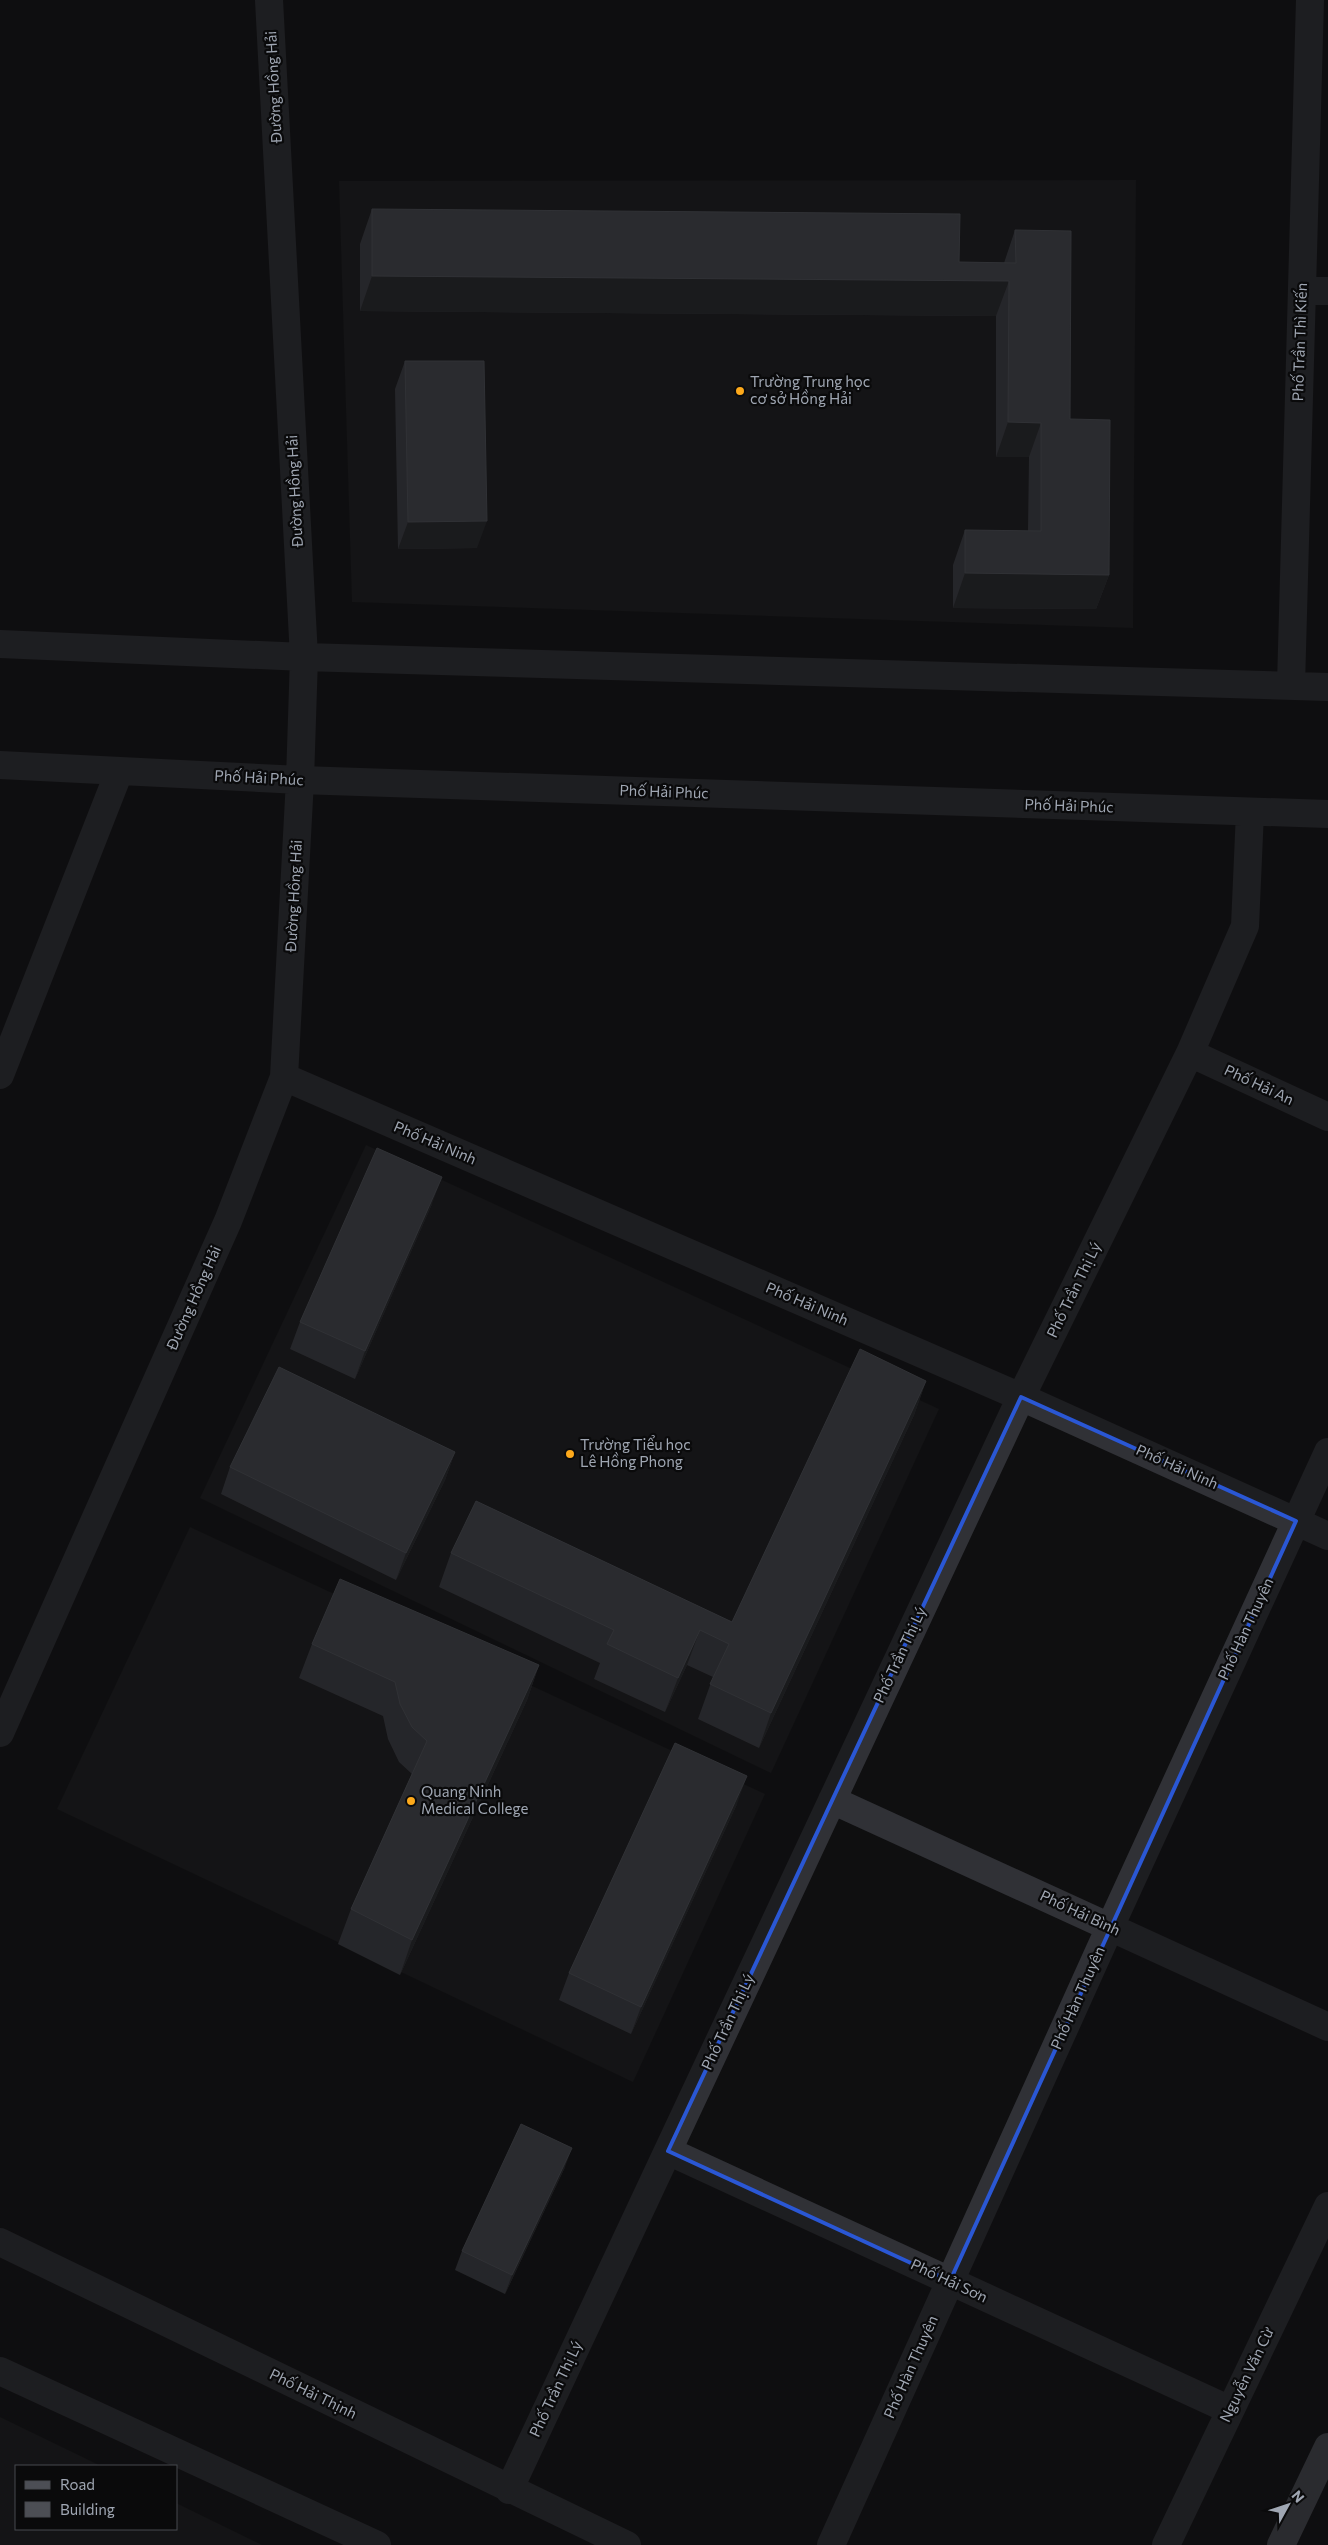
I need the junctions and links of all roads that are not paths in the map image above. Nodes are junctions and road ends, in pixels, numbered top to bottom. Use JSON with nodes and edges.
{"nodes":[{"id":1,"x":269,"y":0,"type":"edge"},
{"id":2,"x":1310,"y":0,"type":"edge"},
{"id":3,"x":1315,"y":291,"type":"edge"},
{"id":4,"x":0,"y":644,"type":"edge"},
{"id":5,"x":304,"y":657,"type":"junction"},
{"id":6,"x":1291,"y":685,"type":"junction"},
{"id":7,"x":1328,"y":687,"type":"edge"},
{"id":8,"x":0,"y":764,"type":"edge"},
{"id":9,"x":119,"y":772,"type":"junction"},
{"id":10,"x":300,"y":780,"type":"junction"},
{"id":11,"x":1250,"y":812,"type":"junction"},
{"id":12,"x":1328,"y":814,"type":"edge"},
{"id":13,"x":1190,"y":1053,"type":"junction"},
{"id":14,"x":0,"y":1075,"type":"edge"},
{"id":15,"x":284,"y":1077,"type":"junction"},
{"id":16,"x":1328,"y":1117,"type":"edge"},
{"id":17,"x":1022,"y":1397,"type":"junction"},
{"id":18,"x":1328,"y":1452,"type":"edge"},
{"id":19,"x":1296,"y":1521,"type":"junction"},
{"id":20,"x":1328,"y":1536,"type":"edge"},
{"id":21,"x":0,"y":1733,"type":"edge"},
{"id":22,"x":832,"y":1800,"type":"junction"},
{"id":23,"x":1110,"y":1927,"type":"junction"},
{"id":24,"x":1328,"y":2027,"type":"edge"},
{"id":25,"x":668,"y":2151,"type":"junction"},
{"id":26,"x":1328,"y":2206,"type":"edge"},
{"id":27,"x":0,"y":2242,"type":"edge"},
{"id":28,"x":950,"y":2281,"type":"junction"},
{"id":29,"x":0,"y":2371,"type":"edge"},
{"id":30,"x":1230,"y":2410,"type":"junction"},
{"id":31,"x":1328,"y":2447,"type":"edge"},
{"id":32,"x":508,"y":2490,"type":"junction"},
{"id":33,"x":377,"y":2545,"type":"edge"},
{"id":34,"x":627,"y":2545,"type":"edge"},
{"id":35,"x":831,"y":2545,"type":"edge"},
{"id":36,"x":1166,"y":2545,"type":"edge"},
{"id":37,"x":1281,"y":2545,"type":"edge"}],
"edges":[{"from":1,"to":5,"type":"street","name":"Đường Hồng Hải"},
{"from":2,"to":3,"type":"street","name":"Phố Trần Thì Kiến"},
{"from":3,"to":6,"type":"street","name":"Phố Trần Thì Kiến"},
{"from":4,"to":5,"type":"street"},
{"from":5,"to":6,"type":"street"},
{"from":5,"to":10,"type":"street","name":"Đường Hồng Hải"},
{"from":6,"to":7,"type":"street"},
{"from":8,"to":9,"type":"street","name":"Phố Hải Phúc"},
{"from":9,"to":10,"type":"street","name":"Phố Hải Phúc"},
{"from":9,"to":14,"type":"street"},
{"from":10,"to":11,"type":"street","name":"Phố Hải Phúc"},
{"from":10,"to":15,"type":"street","name":"Đường Hồng Hải"},
{"from":11,"to":12,"type":"street","name":"Phố Hải Phúc"},
{"from":11,"to":13,"type":"street","name":"Phố Trần Thị Lý"},
{"from":13,"to":16,"type":"street","name":"Phố Hải An"},
{"from":13,"to":17,"type":"street","name":"Phố Trần Thị Lý"},
{"from":15,"to":17,"type":"street","name":"Phố Hải Ninh"},
{"from":15,"to":21,"type":"street","name":"Đường Hồng Hải"},
{"from":17,"to":19,"type":"street","name":"Phố Hải Ninh"},
{"from":17,"to":22,"type":"street","name":"Phố Trần Thị Lý"},
{"from":18,"to":19,"type":"street","name":"Phố Hàn Thuyên"},
{"from":19,"to":20,"type":"street","name":"Phố Hải Ninh"},
{"from":19,"to":23,"type":"street","name":"Phố Hàn Thuyên"},
{"from":22,"to":23,"type":"street","name":"Phố Hải Bình"},
{"from":22,"to":25,"type":"street","name":"Phố Trần Thị Lý"},
{"from":23,"to":24,"type":"street","name":"Phố Hải Bình"},
{"from":23,"to":28,"type":"street","name":"Phố Hàn Thuyên"},
{"from":25,"to":28,"type":"street","name":"Phố Hải Sơn"},
{"from":25,"to":32,"type":"street","name":"Phố Trần Thị Lý"},
{"from":26,"to":30,"type":"street","name":"Nguyễn Văn Cừ"},
{"from":27,"to":32,"type":"street","name":"Phố Hải Thịnh"},
{"from":28,"to":30,"type":"street","name":"Phố Hải Sơn"},
{"from":28,"to":35,"type":"street","name":"Phố Hàn Thuyên"},
{"from":29,"to":33,"type":"street"},
{"from":30,"to":36,"type":"street","name":"Nguyễn Văn Cừ"},
{"from":31,"to":37,"type":"main road"},
{"from":32,"to":34,"type":"street","name":"Phố Hải Thịnh"}]}
